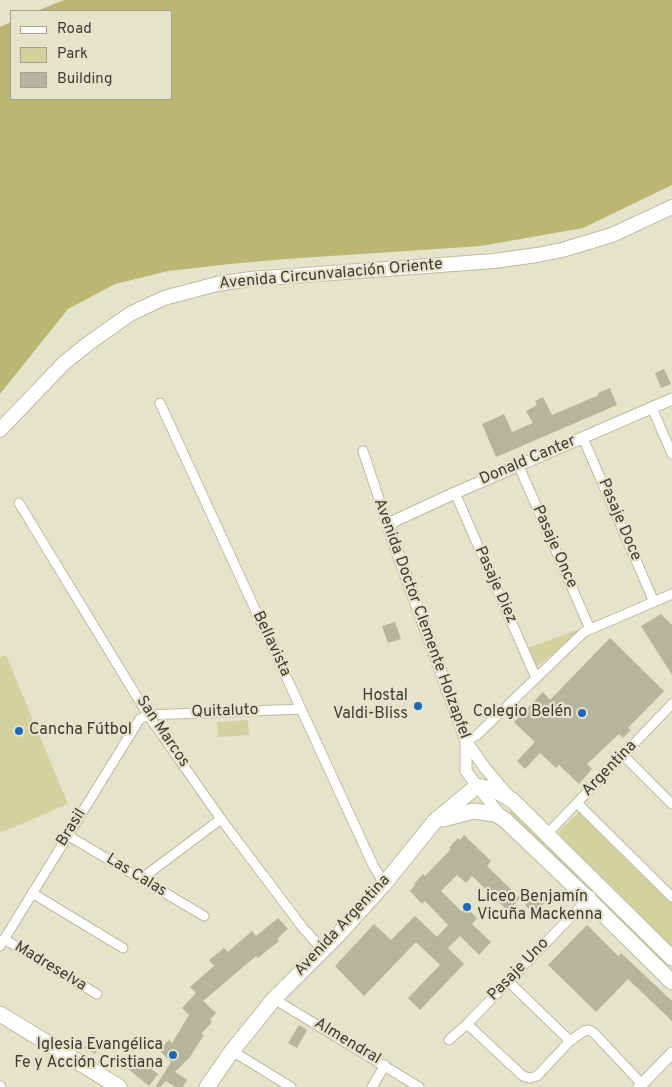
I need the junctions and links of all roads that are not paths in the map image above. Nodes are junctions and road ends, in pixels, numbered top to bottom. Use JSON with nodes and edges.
{"nodes":[{"id":1,"x":672,"y":207,"type":"edge"},
{"id":2,"x":672,"y":399,"type":"edge"},
{"id":3,"x":160,"y":403,"type":"dead end"},
{"id":4,"x":652,"y":408,"type":"junction"},
{"id":5,"x":0,"y":430,"type":"edge"},
{"id":6,"x":583,"y":438,"type":"junction"},
{"id":7,"x":363,"y":451,"type":"dead end"},
{"id":8,"x":672,"y":454,"type":"edge"},
{"id":9,"x":518,"y":464,"type":"junction"},
{"id":10,"x":455,"y":493,"type":"junction"},
{"id":11,"x":18,"y":503,"type":"dead end"},
{"id":12,"x":389,"y":528,"type":"junction"},
{"id":13,"x":672,"y":594,"type":"edge"},
{"id":14,"x":654,"y":602,"type":"junction"},
{"id":15,"x":590,"y":629,"type":"junction"},
{"id":16,"x":536,"y":678,"type":"junction"},
{"id":17,"x":671,"y":708,"type":"edge"},
{"id":18,"x":301,"y":709,"type":"junction"},
{"id":19,"x":148,"y":715,"type":"junction"},
{"id":20,"x":466,"y":741,"type":"junction"},
{"id":21,"x":623,"y":755,"type":"junction"},
{"id":22,"x":477,"y":786,"type":"junction"},
{"id":23,"x":512,"y":800,"type":"junction"},
{"id":24,"x":577,"y":803,"type":"junction"},
{"id":25,"x":672,"y":804,"type":"edge"},
{"id":26,"x":504,"y":818,"type":"junction"},
{"id":27,"x":221,"y":819,"type":"junction"},
{"id":28,"x":435,"y":821,"type":"junction"},
{"id":29,"x":547,"y":834,"type":"junction"},
{"id":30,"x":67,"y":835,"type":"junction"},
{"id":31,"x":141,"y":879,"type":"junction"},
{"id":32,"x":384,"y":884,"type":"junction"},
{"id":33,"x":600,"y":887,"type":"junction"},
{"id":34,"x":32,"y":893,"type":"junction"},
{"id":35,"x":672,"y":897,"type":"edge"},
{"id":36,"x":588,"y":899,"type":"junction"},
{"id":37,"x":204,"y":916,"type":"dead end"},
{"id":38,"x":2,"y":942,"type":"edge"},
{"id":39,"x":123,"y":948,"type":"dead end"},
{"id":40,"x":322,"y":949,"type":"junction"},
{"id":41,"x":672,"y":958,"type":"edge"},
{"id":42,"x":669,"y":974,"type":"edge"},
{"id":43,"x":508,"y":981,"type":"junction"},
{"id":44,"x":97,"y":994,"type":"dead end"},
{"id":45,"x":274,"y":999,"type":"junction"},
{"id":46,"x":0,"y":1014,"type":"edge"},
{"id":47,"x":467,"y":1024,"type":"junction"},
{"id":48,"x":450,"y":1040,"type":"dead end"},
{"id":49,"x":570,"y":1041,"type":"junction"},
{"id":50,"x":232,"y":1051,"type":"junction"},
{"id":51,"x":672,"y":1053,"type":"edge"},
{"id":52,"x":385,"y":1065,"type":"junction"},
{"id":53,"x":641,"y":1086,"type":"edge"},
{"id":54,"x":119,"y":1087,"type":"edge"},
{"id":55,"x":207,"y":1087,"type":"edge"},
{"id":56,"x":291,"y":1087,"type":"edge"},
{"id":57,"x":372,"y":1087,"type":"edge"},
{"id":58,"x":419,"y":1087,"type":"edge"}],
"edges":[{"from":1,"to":5,"type":"main road","name":"Avenida Circunvalación Oriente"},
{"from":2,"to":4,"type":"street","name":"Donald Canter"},
{"from":3,"to":18,"type":"street","name":"Bellavista"},
{"from":4,"to":6,"type":"street","name":"Donald Canter"},
{"from":4,"to":8,"type":"street"},
{"from":6,"to":9,"type":"street","name":"Donald Canter"},
{"from":6,"to":14,"type":"street","name":"Pasaje Doce"},
{"from":7,"to":12,"type":"street","name":"Avenida Doctor Clemente Holzapfel"},
{"from":9,"to":10,"type":"street","name":"Donald Canter"},
{"from":9,"to":15,"type":"street","name":"Pasaje Once"},
{"from":10,"to":12,"type":"street","name":"Donald Canter"},
{"from":10,"to":16,"type":"street","name":"Pasaje Diez"},
{"from":11,"to":19,"type":"street","name":"San Marcos"},
{"from":12,"to":20,"type":"street","name":"Avenida Doctor Clemente Holzapfel"},
{"from":13,"to":14,"type":"street"},
{"from":14,"to":15,"type":"street"},
{"from":15,"to":16,"type":"street"},
{"from":16,"to":20,"type":"street"},
{"from":17,"to":21,"type":"street","name":"Argentina"},
{"from":18,"to":19,"type":"street","name":"Quitaluto"},
{"from":18,"to":32,"type":"street","name":"Bellavista"},
{"from":19,"to":27,"type":"street","name":"San Marcos"},
{"from":19,"to":30,"type":"street","name":"Brasil"},
{"from":20,"to":22,"type":"street","name":"Avenida Doctor Clemente Holzapfel"},
{"from":20,"to":23,"type":"street"},
{"from":21,"to":24,"type":"street","name":"Argentina"},
{"from":21,"to":25,"type":"street"},
{"from":22,"to":23,"type":"main road"},
{"from":22,"to":26,"type":"street","name":"Avenida Doctor Clemente Holzapfel"},
{"from":22,"to":28,"type":"main road"},
{"from":23,"to":29,"type":"main road"},
{"from":24,"to":29,"type":"street","name":"Argentina"},
{"from":24,"to":35,"type":"street"},
{"from":26,"to":28,"type":"main road"},
{"from":26,"to":36,"type":"main road","name":"Avenida Doctor Clemente Holzapfel"},
{"from":27,"to":31,"type":"street"},
{"from":27,"to":40,"type":"street","name":"San Marcos"},
{"from":28,"to":32,"type":"main road","name":"Avenida Argentina"},
{"from":29,"to":33,"type":"main road"},
{"from":30,"to":31,"type":"street","name":"Las Calas"},
{"from":30,"to":34,"type":"street","name":"Brasil"},
{"from":31,"to":37,"type":"street","name":"Las Calas"},
{"from":32,"to":40,"type":"main road","name":"Avenida Argentina"},
{"from":33,"to":36,"type":"street","name":"Pasaje Uno"},
{"from":33,"to":41,"type":"main road"},
{"from":34,"to":38,"type":"street","name":"Brasil"},
{"from":34,"to":39,"type":"street"},
{"from":36,"to":42,"type":"main road","name":"Avenida Doctor Clemente Holzapfel"},
{"from":36,"to":43,"type":"street","name":"Pasaje Uno"},
{"from":38,"to":44,"type":"street","name":"Madreselva"},
{"from":40,"to":45,"type":"main road","name":"Avenida Argentina"},
{"from":43,"to":47,"type":"street","name":"Pasaje Uno"},
{"from":43,"to":49,"type":"street"},
{"from":45,"to":50,"type":"main road","name":"Avenida Argentina"},
{"from":45,"to":52,"type":"street","name":"Almendral"},
{"from":46,"to":54,"type":"main road"},
{"from":47,"to":48,"type":"street","name":"Pasaje Uno"},
{"from":47,"to":49,"type":"street"},
{"from":49,"to":53,"type":"street"},
{"from":50,"to":55,"type":"main road","name":"Avenida Argentina"},
{"from":50,"to":56,"type":"street"},
{"from":51,"to":53,"type":"street"},
{"from":52,"to":57,"type":"street"},
{"from":52,"to":58,"type":"street","name":"Almendral"}]}
